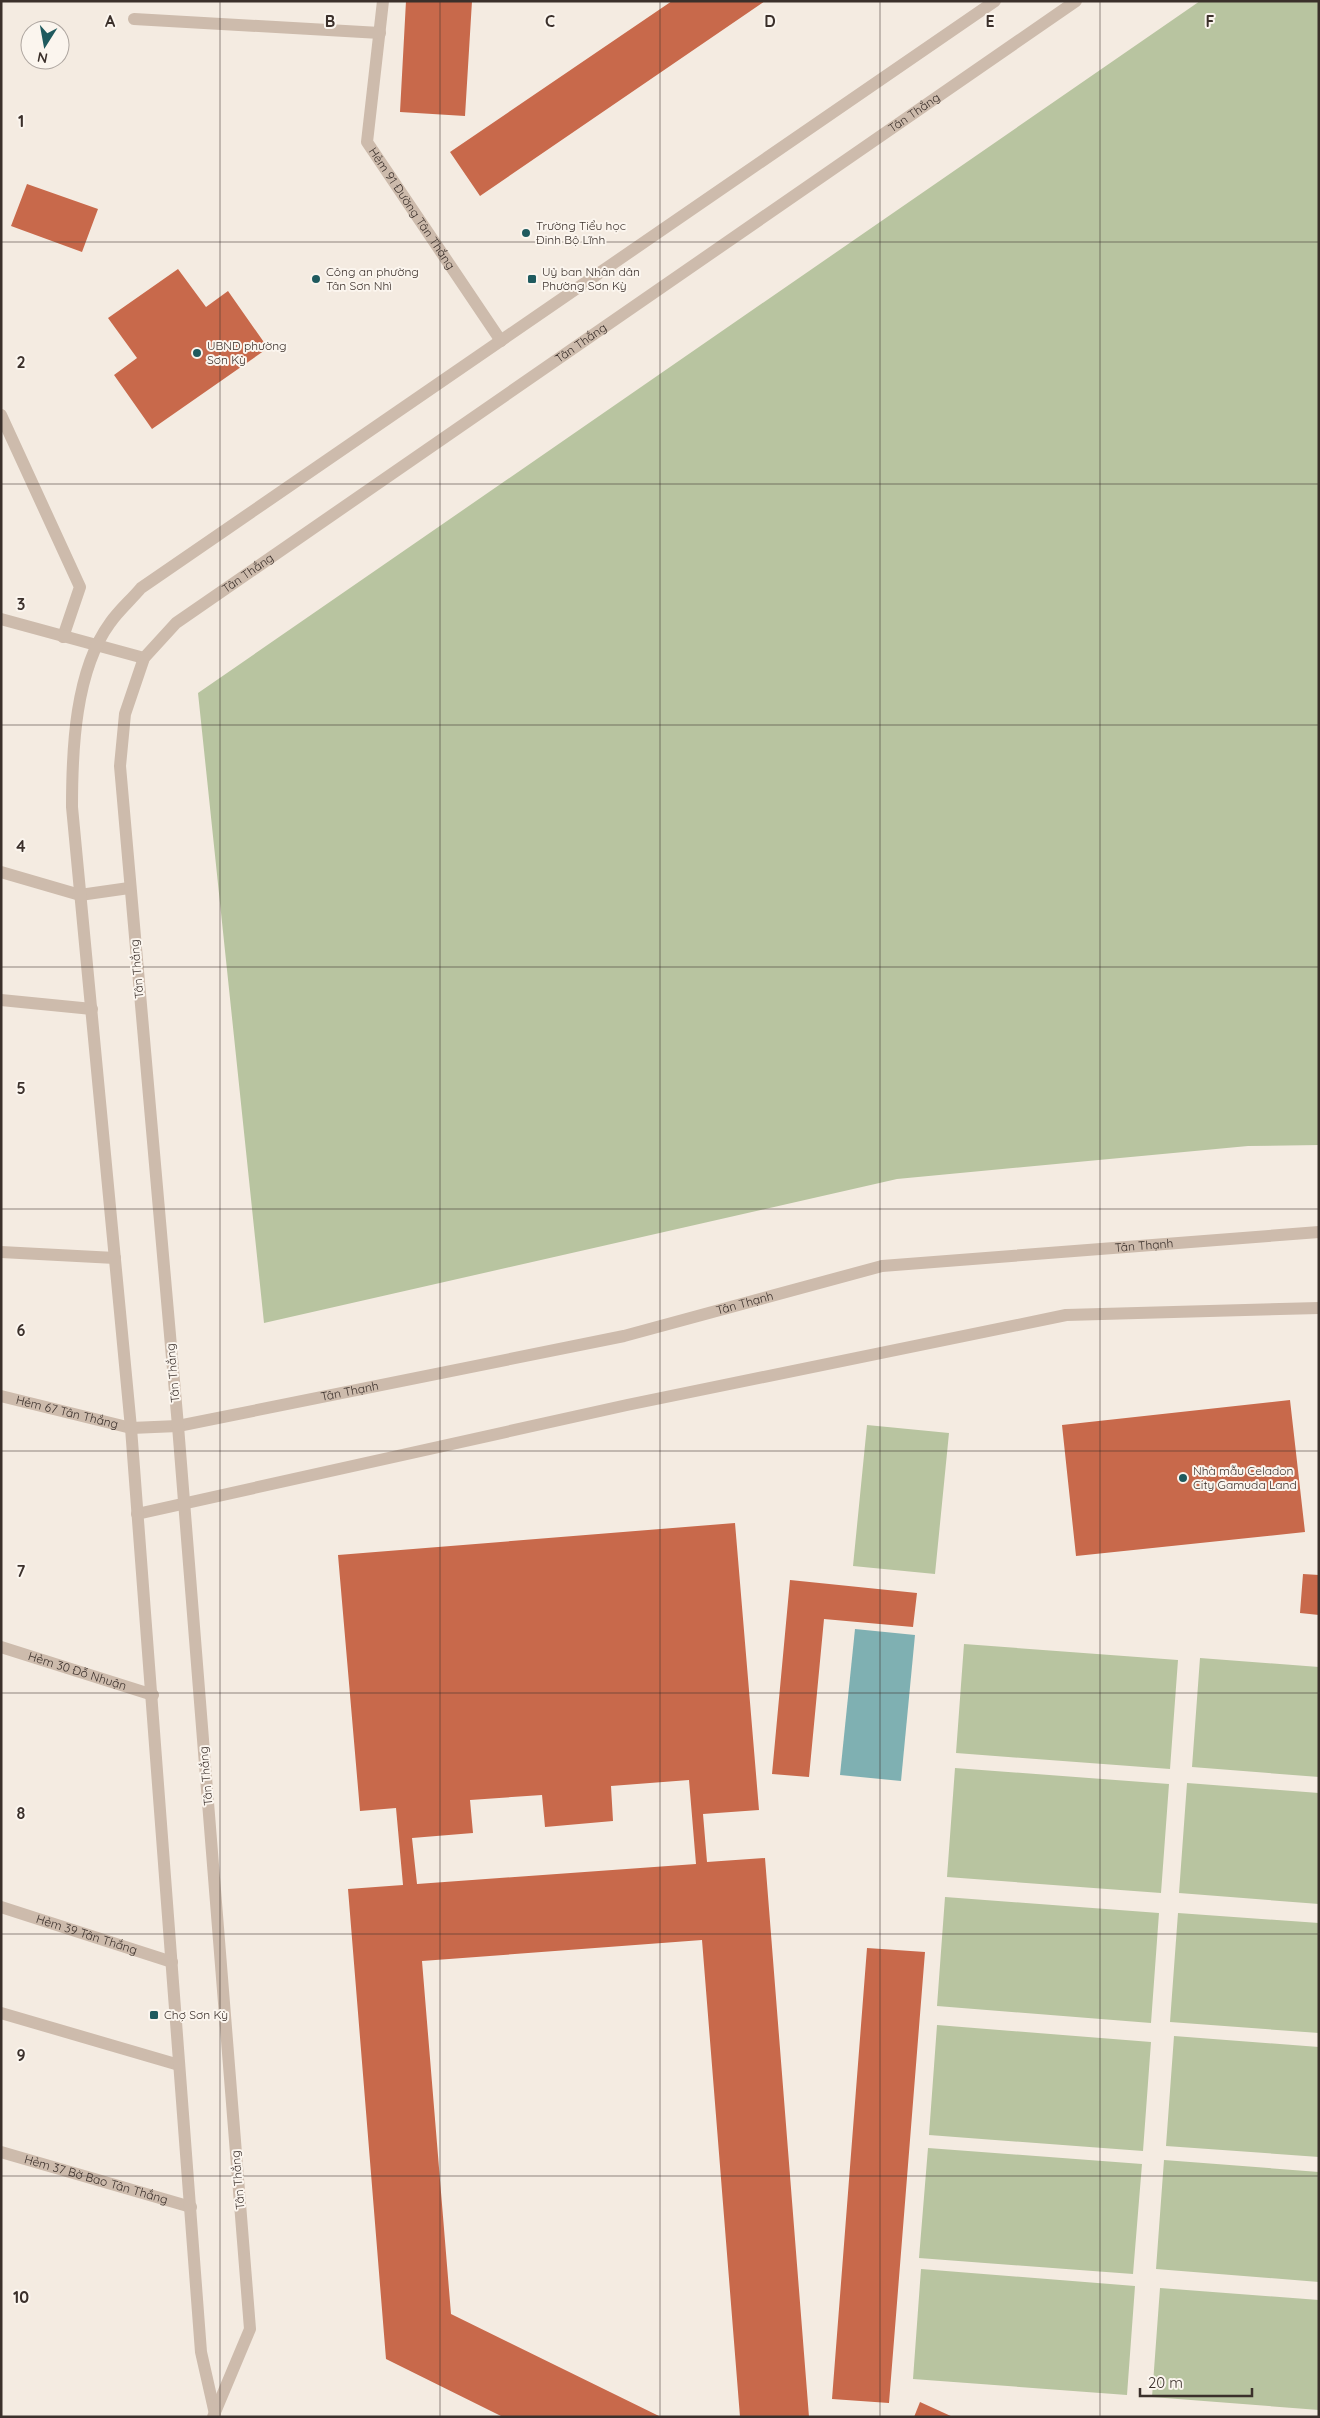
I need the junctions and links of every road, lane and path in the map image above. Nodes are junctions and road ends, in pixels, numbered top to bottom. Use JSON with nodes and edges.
{"nodes":[{"id":1,"x":383,"y":1,"type":"edge"},
{"id":2,"x":995,"y":1,"type":"edge"},
{"id":3,"x":1076,"y":1,"type":"edge"},
{"id":4,"x":134,"y":19,"type":"dead end"},
{"id":5,"x":380,"y":33,"type":"junction"},
{"id":6,"x":501,"y":341,"type":"junction"},
{"id":7,"x":1,"y":415,"type":"edge"},
{"id":8,"x":1,"y":618,"type":"edge"},
{"id":9,"x":64,"y":637,"type":"junction"},
{"id":10,"x":98,"y":645,"type":"junction"},
{"id":11,"x":144,"y":658,"type":"junction"},
{"id":12,"x":1,"y":872,"type":"edge"},
{"id":13,"x":129,"y":888,"type":"junction"},
{"id":14,"x":80,"y":895,"type":"junction"},
{"id":15,"x":1,"y":1000,"type":"edge"},
{"id":16,"x":92,"y":1009,"type":"junction"},
{"id":17,"x":1319,"y":1232,"type":"edge"},
{"id":18,"x":1,"y":1252,"type":"edge"},
{"id":19,"x":115,"y":1258,"type":"junction"},
{"id":20,"x":1319,"y":1308,"type":"edge"},
{"id":21,"x":1,"y":1396,"type":"edge"},
{"id":22,"x":178,"y":1426,"type":"junction"},
{"id":23,"x":131,"y":1428,"type":"junction"},
{"id":24,"x":184,"y":1505,"type":"junction"},
{"id":25,"x":137,"y":1514,"type":"junction"},
{"id":26,"x":1,"y":1647,"type":"edge"},
{"id":27,"x":152,"y":1695,"type":"junction"},
{"id":28,"x":1,"y":1907,"type":"edge"},
{"id":29,"x":172,"y":1962,"type":"junction"},
{"id":30,"x":1,"y":2013,"type":"edge"},
{"id":31,"x":179,"y":2065,"type":"junction"},
{"id":32,"x":1,"y":2152,"type":"edge"},
{"id":33,"x":191,"y":2207,"type":"junction"},
{"id":34,"x":216,"y":2416,"type":"edge"}],
"edges":[{"from":1,"to":5,"type":"street","name":"Hẻm 91 Đường Tân Thắng"},
{"from":2,"to":6,"type":"street","name":"Tân Thắng"},
{"from":3,"to":11,"type":"street","name":"Tân Thắng"},
{"from":4,"to":5,"type":"street"},
{"from":5,"to":6,"type":"street","name":"Hẻm 91 Đường Tân Thắng"},
{"from":6,"to":10,"type":"street","name":"Tân Thắng"},
{"from":7,"to":9,"type":"street"},
{"from":8,"to":9,"type":"street"},
{"from":9,"to":10,"type":"street"},
{"from":10,"to":11,"type":"street"},
{"from":10,"to":14,"type":"street","name":"Tân Thắng"},
{"from":11,"to":13,"type":"street","name":"Tân Thắng"},
{"from":12,"to":14,"type":"street"},
{"from":13,"to":14,"type":"street"},
{"from":13,"to":22,"type":"street","name":"Tân Thắng"},
{"from":14,"to":16,"type":"street","name":"Tân Thắng"},
{"from":15,"to":16,"type":"street"},
{"from":16,"to":19,"type":"street","name":"Tân Thắng"},
{"from":17,"to":22,"type":"street","name":"Tân Thạnh"},
{"from":18,"to":19,"type":"street"},
{"from":19,"to":23,"type":"street","name":"Tân Thắng"},
{"from":20,"to":24,"type":"street"},
{"from":21,"to":23,"type":"street","name":"Hẻm 67 Tân Thắng"},
{"from":22,"to":23,"type":"street","name":"Tân Thạnh"},
{"from":22,"to":24,"type":"street","name":"Tân Thắng"},
{"from":23,"to":25,"type":"street","name":"Tân Thắng"},
{"from":24,"to":25,"type":"street"},
{"from":24,"to":34,"type":"street","name":"Tân Thắng"},
{"from":25,"to":27,"type":"street","name":"Tân Thắng"},
{"from":26,"to":27,"type":"street","name":"Hẻm 30 Đỗ Nhuận"},
{"from":27,"to":29,"type":"street","name":"Tân Thắng"},
{"from":28,"to":29,"type":"street","name":"Hẻm 39 Tân Thắng"},
{"from":29,"to":31,"type":"street","name":"Tân Thắng"},
{"from":30,"to":31,"type":"street"},
{"from":31,"to":33,"type":"street","name":"Tân Thắng"},
{"from":32,"to":33,"type":"street","name":"Hẻm 37 Bờ Bao Tân Thắng"},
{"from":33,"to":34,"type":"street","name":"Tân Thắng"}]}
